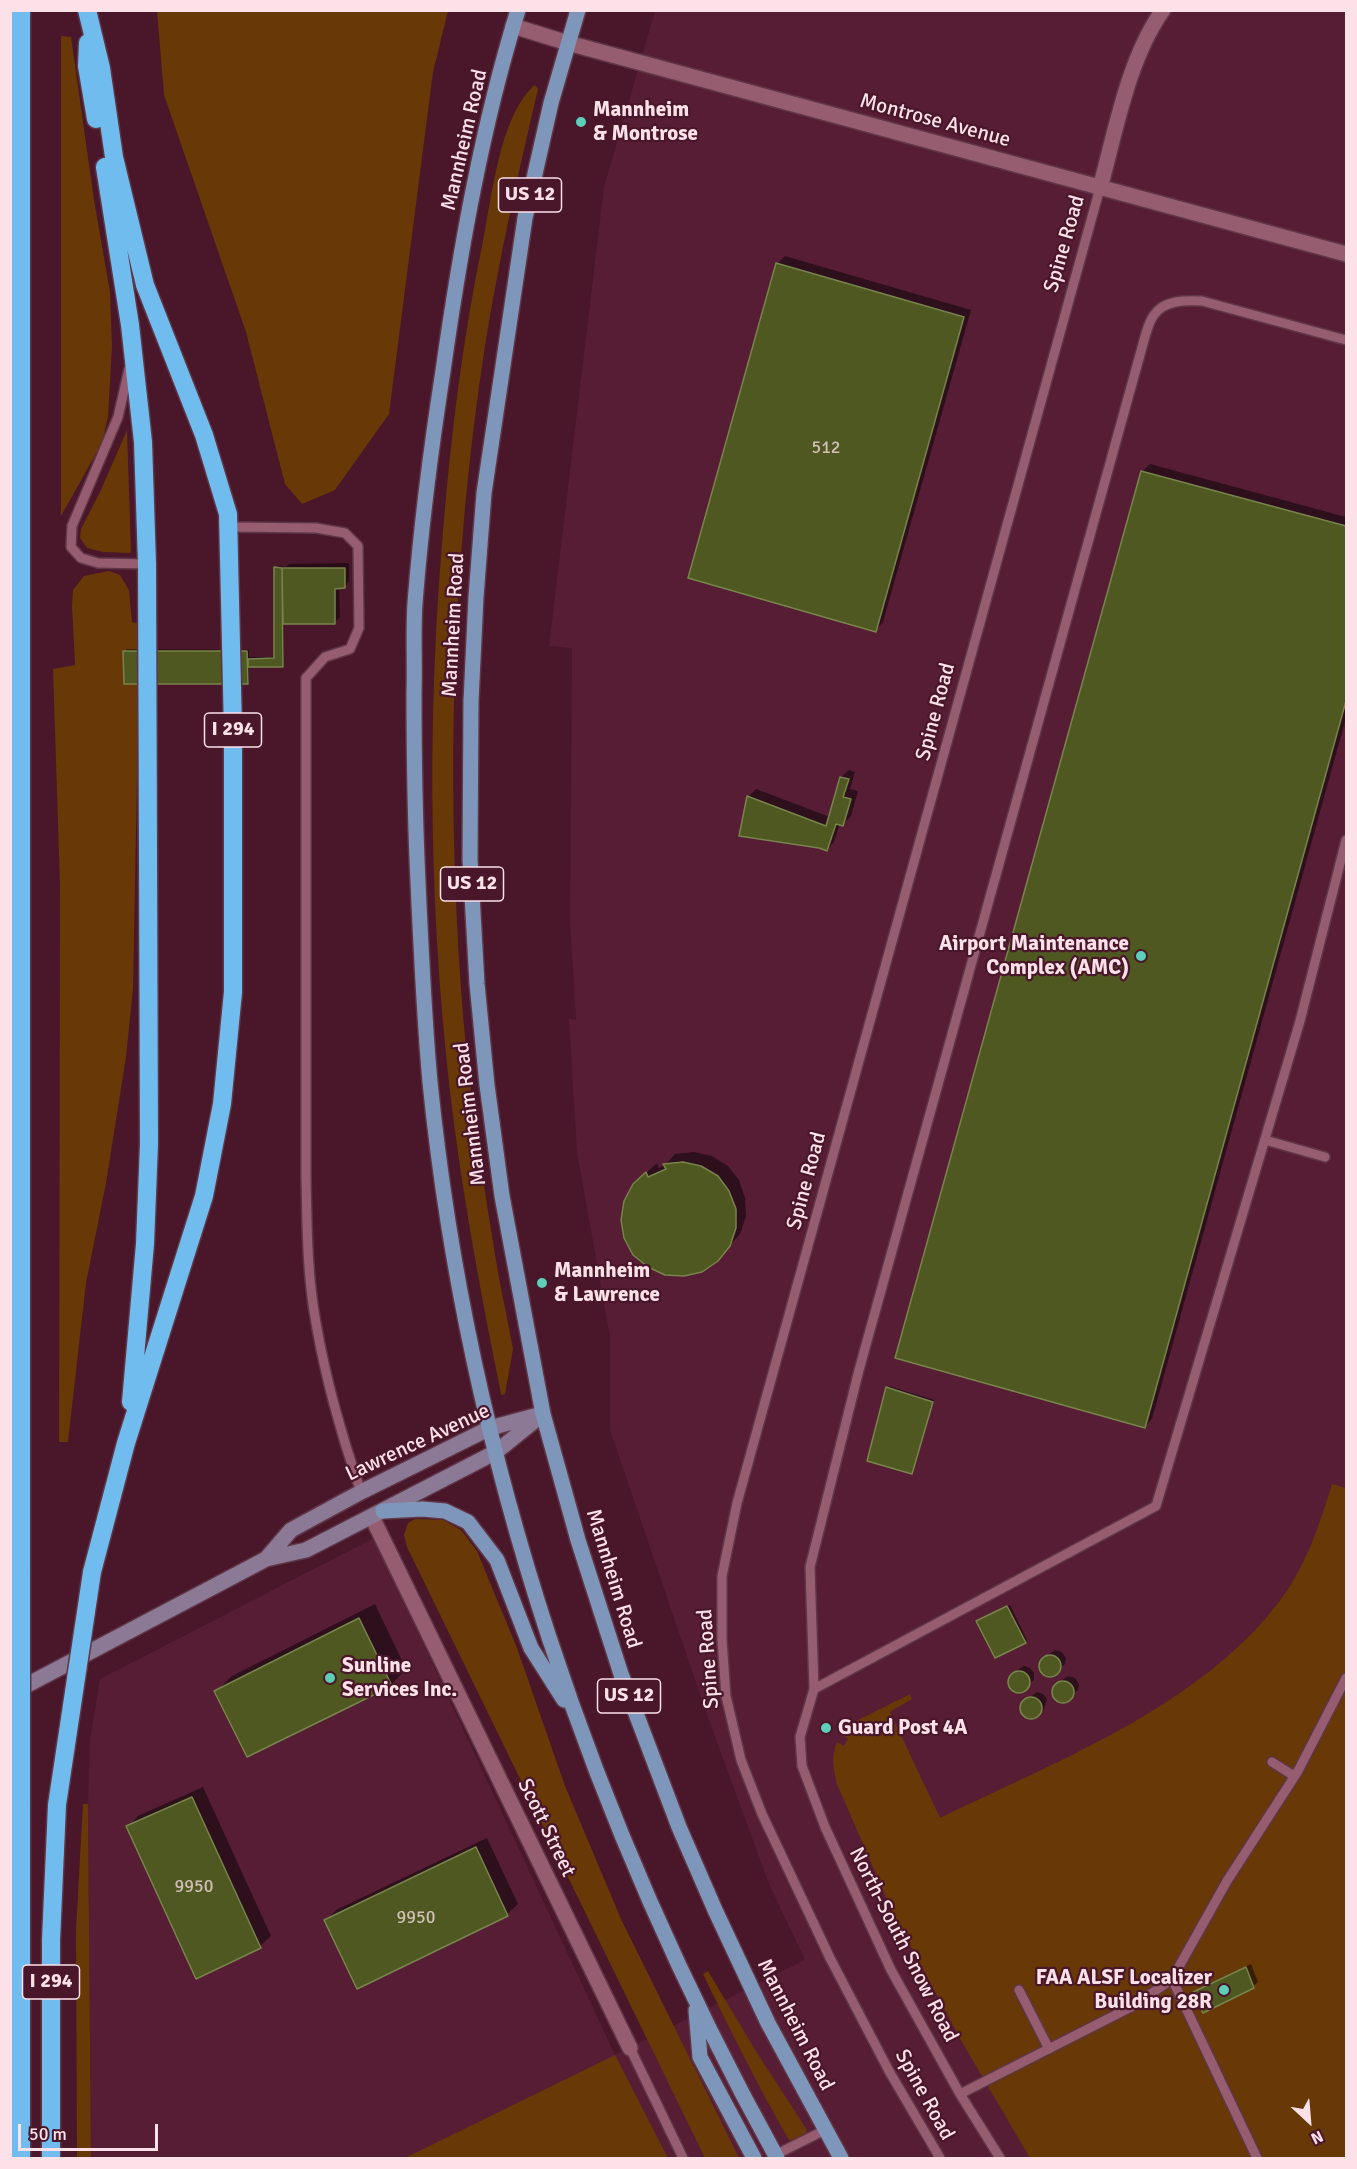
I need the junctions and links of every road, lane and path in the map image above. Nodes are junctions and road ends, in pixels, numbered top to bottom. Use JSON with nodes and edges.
{"nodes":[{"id":1,"x":21,"y":10,"type":"edge"},
{"id":2,"x":518,"y":10,"type":"edge"},
{"id":3,"x":578,"y":10,"type":"edge"},
{"id":4,"x":1163,"y":10,"type":"edge"},
{"id":5,"x":88,"y":17,"type":"edge"},
{"id":6,"x":513,"y":26,"type":"junction"},
{"id":7,"x":568,"y":43,"type":"junction"},
{"id":8,"x":1100,"y":188,"type":"junction"},
{"id":9,"x":1347,"y":254,"type":"edge"},
{"id":10,"x":130,"y":325,"type":"junction"},
{"id":11,"x":1347,"y":340,"type":"edge"},
{"id":12,"x":228,"y":527,"type":"junction"},
{"id":13,"x":147,"y":564,"type":"junction"},
{"id":14,"x":1347,"y":840,"type":"edge"},
{"id":15,"x":1265,"y":1140,"type":"junction"},
{"id":16,"x":1325,"y":1157,"type":"dead end"},
{"id":17,"x":543,"y":1414,"type":"junction"},
{"id":18,"x":490,"y":1428,"type":"junction"},
{"id":19,"x":126,"y":1443,"type":"junction"},
{"id":20,"x":496,"y":1452,"type":"junction"},
{"id":21,"x":361,"y":1492,"type":"junction"},
{"id":22,"x":377,"y":1514,"type":"junction"},
{"id":23,"x":266,"y":1559,"type":"junction"},
{"id":24,"x":1347,"y":1678,"type":"edge"},
{"id":25,"x":814,"y":1689,"type":"junction"},
{"id":26,"x":10,"y":1694,"type":"edge"},
{"id":27,"x":576,"y":1718,"type":"junction"},
{"id":28,"x":1272,"y":1762,"type":"dead end"},
{"id":29,"x":1294,"y":1776,"type":"junction"},
{"id":30,"x":1172,"y":1980,"type":"junction"},
{"id":31,"x":1019,"y":1990,"type":"dead end"},
{"id":32,"x":696,"y":2001,"type":"junction"},
{"id":33,"x":630,"y":2048,"type":"joint"},
{"id":34,"x":1049,"y":2049,"type":"junction"},
{"id":35,"x":960,"y":2094,"type":"junction"},
{"id":36,"x":825,"y":2130,"type":"junction"},
{"id":37,"x":776,"y":2157,"type":"edge"},
{"id":38,"x":21,"y":2158,"type":"edge"},
{"id":39,"x":51,"y":2158,"type":"edge"},
{"id":40,"x":683,"y":2158,"type":"edge"},
{"id":41,"x":754,"y":2158,"type":"edge"},
{"id":42,"x":841,"y":2158,"type":"edge"},
{"id":43,"x":939,"y":2158,"type":"edge"},
{"id":44,"x":1000,"y":2158,"type":"edge"},
{"id":45,"x":1257,"y":2158,"type":"edge"}],
"edges":[{"from":1,"to":38,"type":"highway","number":"I 294","bridge":true},
{"from":2,"to":6,"type":"main road","name":"Mannheim Road","number":"US 12"},
{"from":3,"to":7,"type":"main road","name":"Mannheim Road","number":"US 12"},
{"from":4,"to":8,"type":"street"},
{"from":5,"to":10,"type":"highway","number":"I 294"},
{"from":5,"to":12,"type":"highway","number":"I 294"},
{"from":6,"to":7,"type":"street","name":"Montrose Avenue"},
{"from":6,"to":18,"type":"main road","name":"Mannheim Road","number":"US 12"},
{"from":7,"to":8,"type":"street","name":"Montrose Avenue"},
{"from":7,"to":17,"type":"main road","name":"Mannheim Road","number":"US 12"},
{"from":8,"to":9,"type":"street","name":"Montrose Avenue"},
{"from":8,"to":43,"type":"lane","name":"Spine Road"},
{"from":10,"to":13,"type":"highway","number":"I 294"},
{"from":10,"to":13,"type":"lane"},
{"from":11,"to":25,"type":"lane"},
{"from":12,"to":19,"type":"highway","number":"I 294"},
{"from":12,"to":21,"type":"lane"},
{"from":13,"to":19,"type":"highway","number":"I 294"},
{"from":14,"to":15,"type":"lane"},
{"from":15,"to":16,"type":"lane"},
{"from":15,"to":25,"type":"lane"},
{"from":17,"to":18,"type":"main road","name":"Lawrence Avenue"},
{"from":17,"to":20,"type":"main road","name":"Lawrence Avenue"},
{"from":17,"to":36,"type":"main road","name":"Mannheim Road","number":"US 12"},
{"from":18,"to":20,"type":"main road","name":"Mannheim Road","number":"US 12"},
{"from":18,"to":21,"type":"main road","name":"Lawrence Avenue"},
{"from":19,"to":39,"type":"highway","number":"I 294","bridge":true},
{"from":20,"to":22,"type":"main road","name":"Lawrence Avenue"},
{"from":20,"to":27,"type":"main road","name":"Mannheim Road","number":"US 12"},
{"from":21,"to":23,"type":"main road","name":"Lawrence Avenue"},
{"from":22,"to":23,"type":"main road","name":"Lawrence Avenue"},
{"from":22,"to":27,"type":"main road"},
{"from":22,"to":33,"type":"street","name":"Scott Street"},
{"from":23,"to":26,"type":"main road","name":"Lawrence Avenue"},
{"from":24,"to":29,"type":"lane"},
{"from":25,"to":35,"type":"lane","name":"North-South Snow Road"},
{"from":27,"to":32,"type":"main road","name":"Mannheim Road","number":"US 12"},
{"from":28,"to":29,"type":"lane"},
{"from":29,"to":30,"type":"lane"},
{"from":30,"to":34,"type":"lane"},
{"from":30,"to":45,"type":"lane"},
{"from":31,"to":34,"type":"lane"},
{"from":32,"to":37,"type":"main road","name":"Mannheim Road","number":"US 12"},
{"from":32,"to":41,"type":"main road"},
{"from":33,"to":40,"type":"lane","name":"Scott Street"},
{"from":34,"to":35,"type":"lane"},
{"from":35,"to":44,"type":"lane","name":"North-South Snow Road"},
{"from":36,"to":37,"type":"lane"},
{"from":36,"to":42,"type":"main road","name":"Mannheim Road","number":"US 12"}]}
